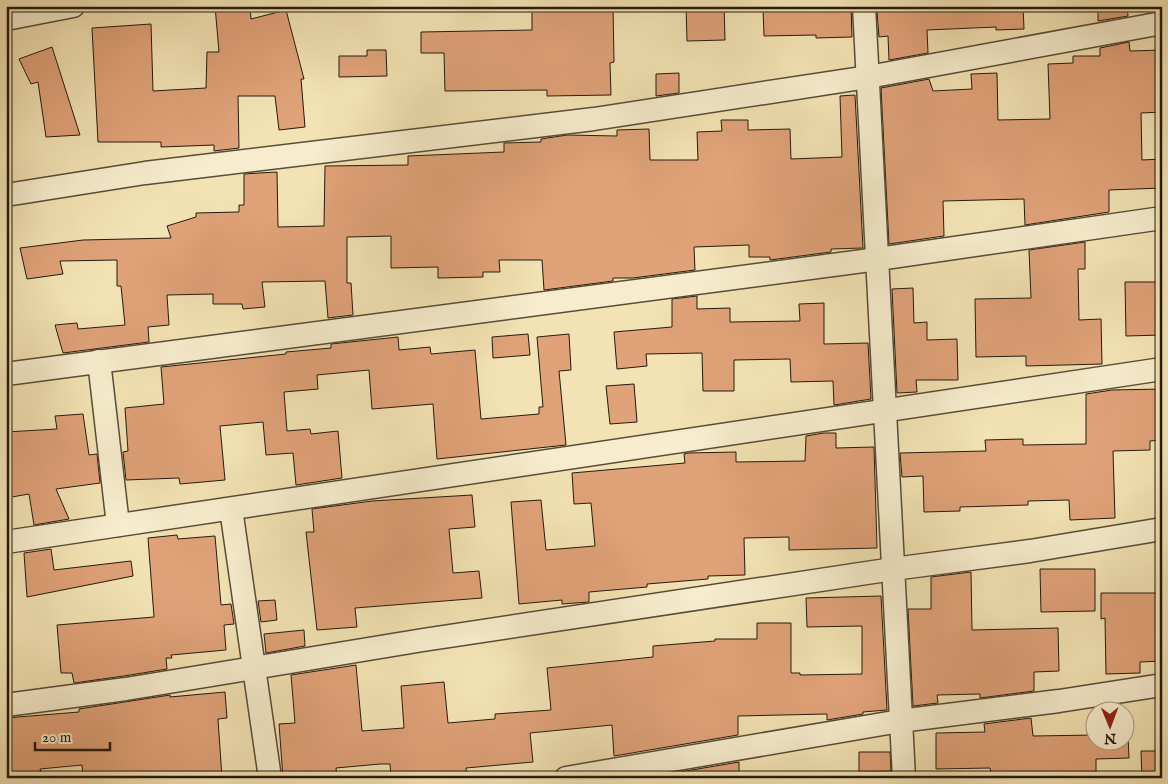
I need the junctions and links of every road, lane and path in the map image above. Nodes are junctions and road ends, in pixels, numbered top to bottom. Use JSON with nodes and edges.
{"nodes":[{"id":1,"x":74,"y":6,"type":"edge"},
{"id":2,"x":864,"y":6,"type":"edge"},
{"id":3,"x":6,"y":19,"type":"edge"},
{"id":4,"x":1162,"y":22,"type":"edge"},
{"id":5,"x":868,"y":77,"type":"junction"},
{"id":6,"x":6,"y":195,"type":"edge"},
{"id":7,"x":1162,"y":218,"type":"edge"},
{"id":8,"x":878,"y":259,"type":"junction"},
{"id":9,"x":98,"y":362,"type":"junction"},
{"id":10,"x":1162,"y":369,"type":"edge"},
{"id":11,"x":6,"y":374,"type":"edge"},
{"id":12,"x":886,"y":410,"type":"junction"},
{"id":13,"x":231,"y":509,"type":"junction"},
{"id":14,"x":118,"y":525,"type":"junction"},
{"id":15,"x":1162,"y":529,"type":"edge"},
{"id":16,"x":6,"y":542,"type":"edge"},
{"id":17,"x":893,"y":569,"type":"junction"},
{"id":18,"x":254,"y":668,"type":"junction"},
{"id":19,"x":1162,"y":684,"type":"edge"},
{"id":20,"x":6,"y":705,"type":"edge"},
{"id":21,"x":900,"y":721,"type":"junction"},
{"id":22,"x":270,"y":778,"type":"edge"},
{"id":23,"x":566,"y":778,"type":"edge"},
{"id":24,"x":904,"y":778,"type":"edge"}],
"edges":[{"from":1,"to":3,"type":"street"},
{"from":2,"to":5,"type":"street"},
{"from":4,"to":5,"type":"street"},
{"from":5,"to":6,"type":"street"},
{"from":5,"to":8,"type":"street"},
{"from":7,"to":8,"type":"street"},
{"from":8,"to":9,"type":"street"},
{"from":8,"to":12,"type":"street"},
{"from":9,"to":11,"type":"street"},
{"from":9,"to":14,"type":"street"},
{"from":10,"to":12,"type":"street"},
{"from":12,"to":13,"type":"street"},
{"from":12,"to":17,"type":"street"},
{"from":13,"to":14,"type":"street"},
{"from":13,"to":18,"type":"street"},
{"from":14,"to":16,"type":"street"},
{"from":15,"to":17,"type":"street"},
{"from":17,"to":18,"type":"street"},
{"from":17,"to":21,"type":"street"},
{"from":18,"to":20,"type":"street"},
{"from":18,"to":22,"type":"street"},
{"from":19,"to":21,"type":"street"},
{"from":21,"to":23,"type":"street"},
{"from":21,"to":24,"type":"street"}]}
